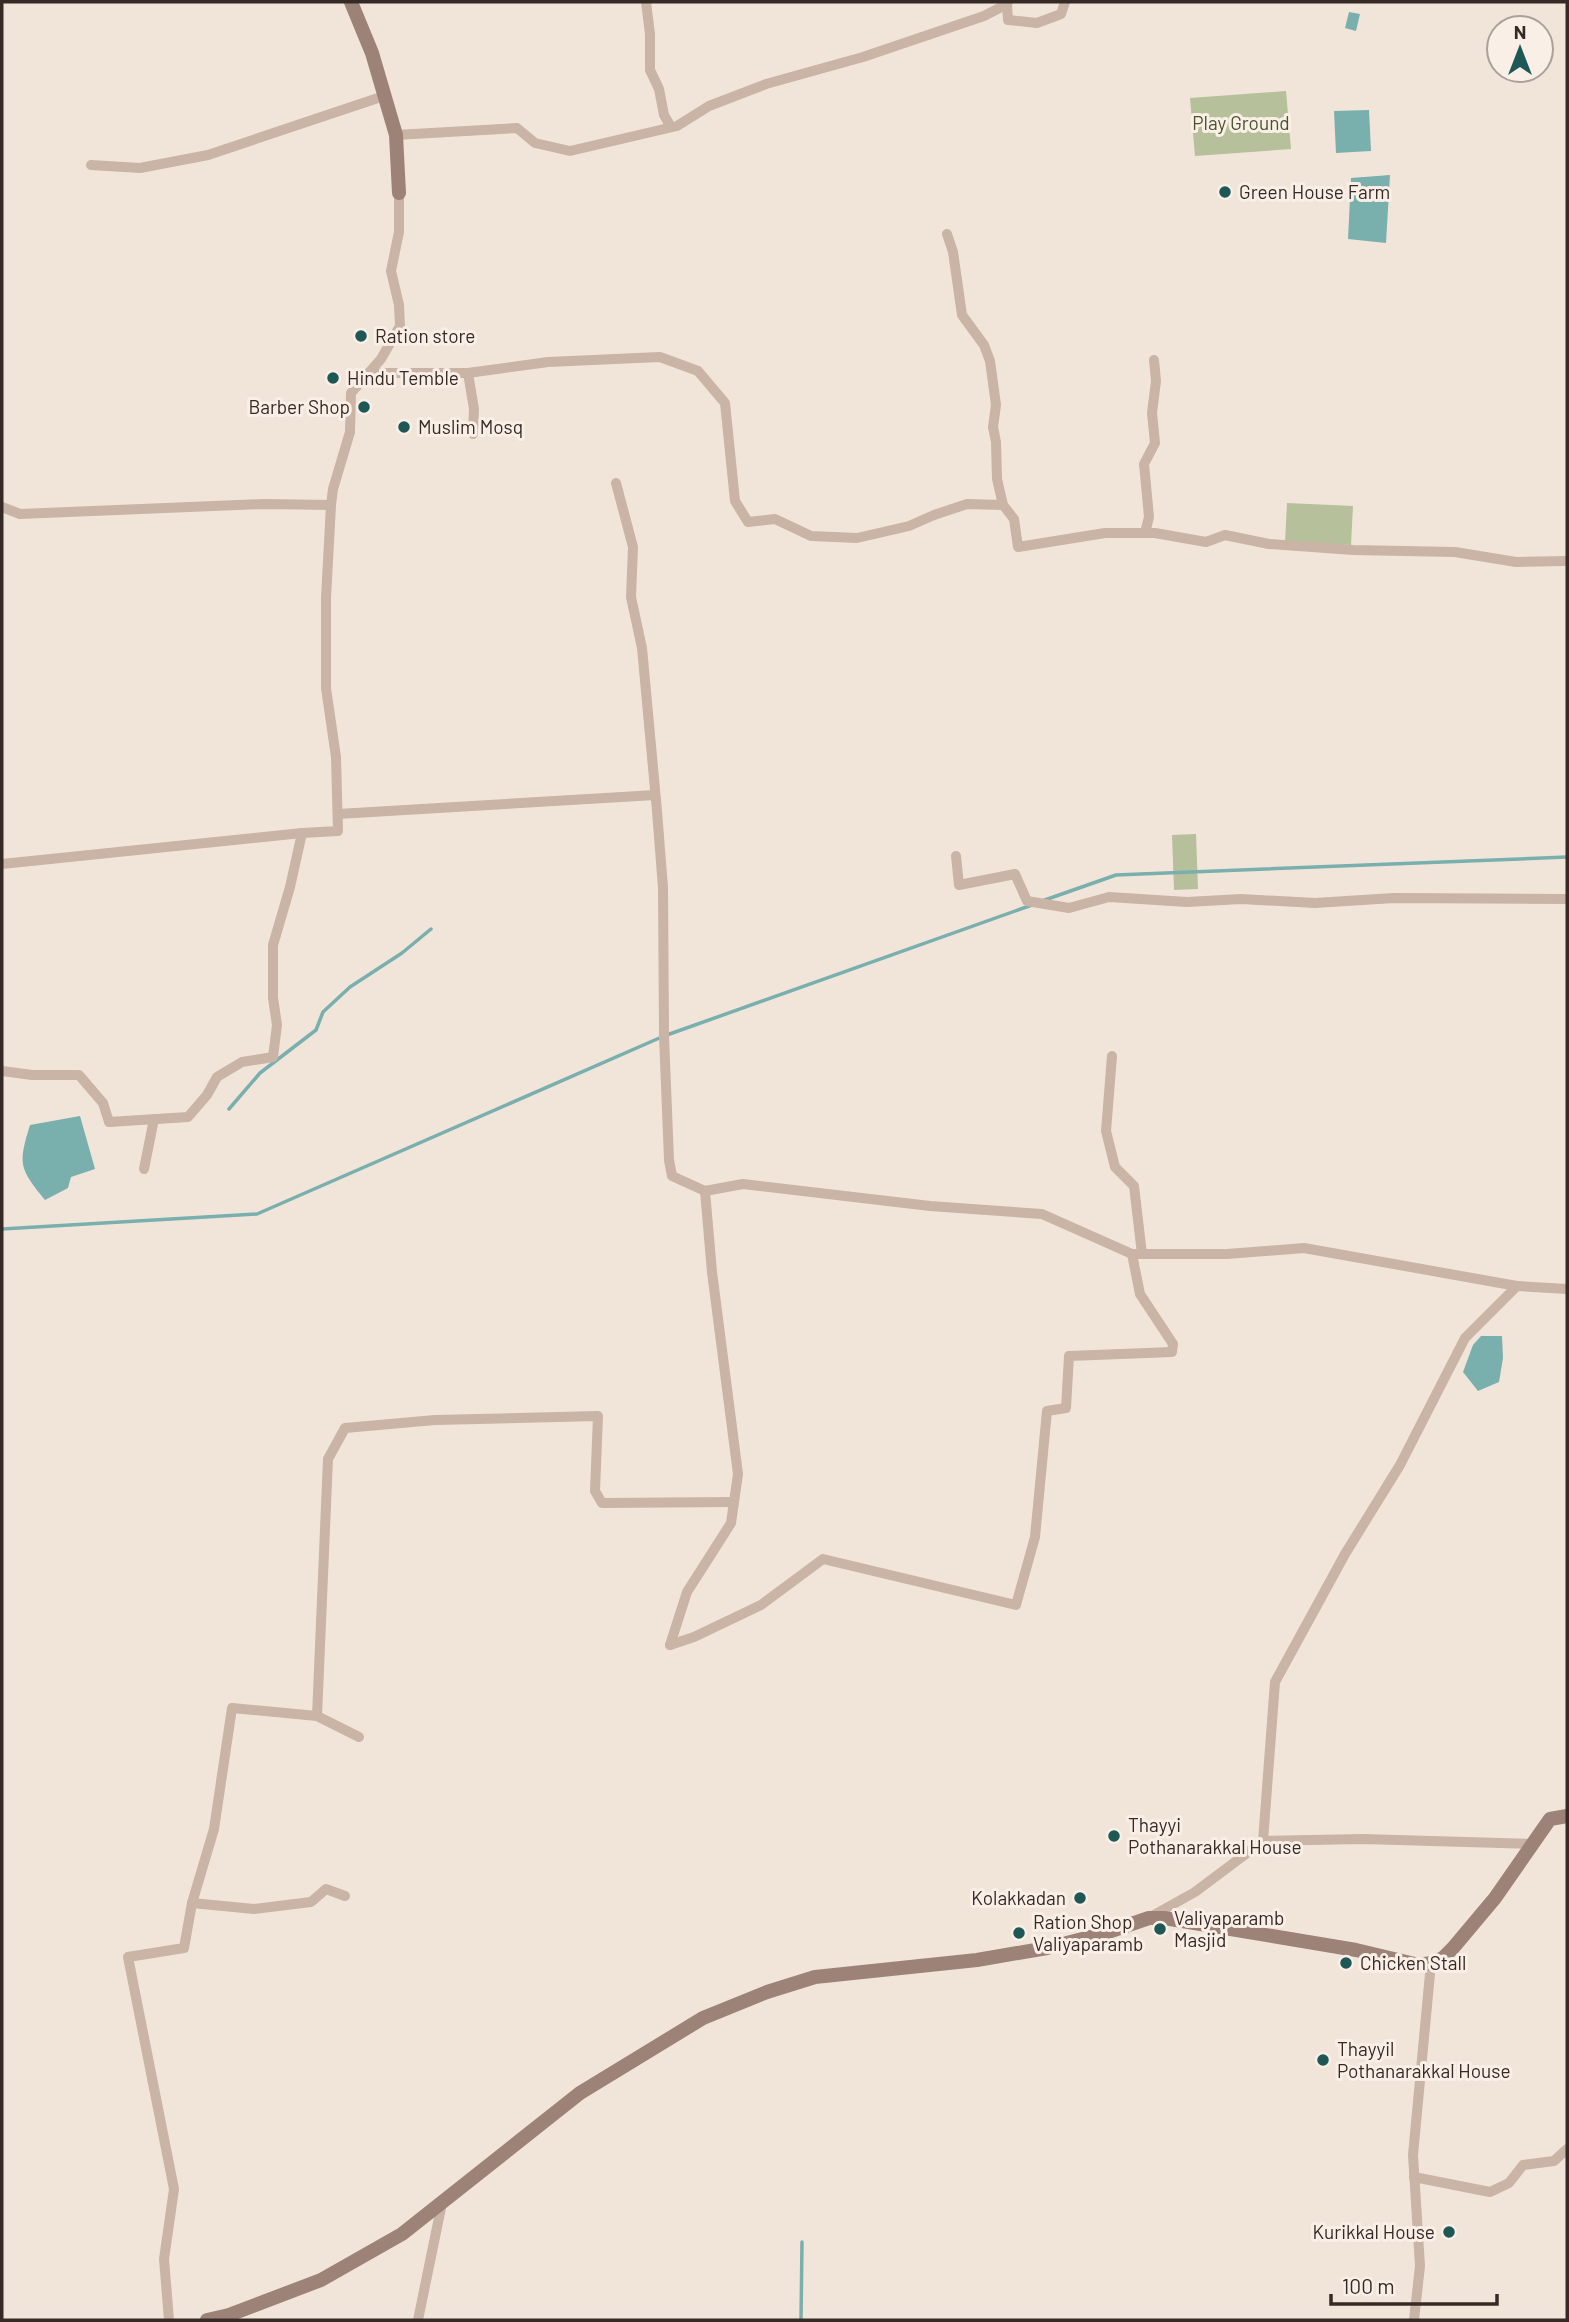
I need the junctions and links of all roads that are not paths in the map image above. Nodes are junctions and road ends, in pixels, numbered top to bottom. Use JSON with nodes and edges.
{"nodes":[{"id":1,"x":351,"y":2,"type":"edge"},
{"id":2,"x":646,"y":2,"type":"edge"},
{"id":3,"x":1065,"y":2,"type":"edge"},
{"id":4,"x":1007,"y":3,"type":"edge"},
{"id":5,"x":384,"y":96,"type":"junction"},
{"id":6,"x":671,"y":127,"type":"junction"},
{"id":7,"x":396,"y":135,"type":"junction"},
{"id":8,"x":91,"y":165,"type":"dead end"},
{"id":9,"x":399,"y":192,"type":"joint"},
{"id":10,"x":947,"y":234,"type":"dead end"},
{"id":11,"x":1154,"y":360,"type":"dead end"},
{"id":12,"x":369,"y":373,"type":"junction"},
{"id":13,"x":468,"y":373,"type":"junction"},
{"id":14,"x":473,"y":435,"type":"dead end"},
{"id":15,"x":616,"y":482,"type":"dead end"},
{"id":16,"x":331,"y":505,"type":"junction"},
{"id":17,"x":1003,"y":505,"type":"junction"},
{"id":18,"x":2,"y":507,"type":"edge"},
{"id":19,"x":1145,"y":533,"type":"junction"},
{"id":20,"x":1567,"y":561,"type":"edge"},
{"id":21,"x":656,"y":795,"type":"junction"},
{"id":22,"x":338,"y":814,"type":"junction"},
{"id":23,"x":302,"y":833,"type":"junction"},
{"id":24,"x":956,"y":856,"type":"dead end"},
{"id":25,"x":2,"y":864,"type":"edge"},
{"id":26,"x":1567,"y":899,"type":"edge"},
{"id":27,"x":1112,"y":1056,"type":"dead end"},
{"id":28,"x":2,"y":1071,"type":"edge"},
{"id":29,"x":154,"y":1119,"type":"junction"},
{"id":30,"x":145,"y":1169,"type":"dead end"},
{"id":31,"x":705,"y":1191,"type":"junction"},
{"id":32,"x":1137,"y":1254,"type":"junction"},
{"id":33,"x":1517,"y":1286,"type":"junction"},
{"id":34,"x":1567,"y":1289,"type":"edge"},
{"id":35,"x":734,"y":1502,"type":"junction"},
{"id":36,"x":317,"y":1716,"type":"junction"},
{"id":37,"x":359,"y":1737,"type":"dead end"},
{"id":38,"x":1567,"y":1816,"type":"edge"},
{"id":39,"x":1263,"y":1841,"type":"junction"},
{"id":40,"x":1531,"y":1844,"type":"junction"},
{"id":41,"x":345,"y":1896,"type":"dead end"},
{"id":42,"x":192,"y":1903,"type":"junction"},
{"id":43,"x":1149,"y":1918,"type":"junction"},
{"id":44,"x":1431,"y":1963,"type":"junction"},
{"id":45,"x":1567,"y":2149,"type":"edge"},
{"id":46,"x":1414,"y":2177,"type":"junction"},
{"id":47,"x":442,"y":2202,"type":"junction"},
{"id":48,"x":169,"y":2320,"type":"edge"},
{"id":49,"x":206,"y":2320,"type":"edge"},
{"id":50,"x":418,"y":2320,"type":"edge"},
{"id":51,"x":1414,"y":2320,"type":"edge"}],
"edges":[{"from":1,"to":5,"type":"main road"},
{"from":2,"to":6,"type":"street"},
{"from":3,"to":4,"type":"street"},
{"from":4,"to":6,"type":"street"},
{"from":5,"to":7,"type":"main road"},
{"from":5,"to":8,"type":"street"},
{"from":6,"to":7,"type":"street"},
{"from":7,"to":9,"type":"main road"},
{"from":9,"to":12,"type":"street"},
{"from":10,"to":17,"type":"street"},
{"from":11,"to":19,"type":"street"},
{"from":12,"to":13,"type":"street"},
{"from":12,"to":16,"type":"street"},
{"from":13,"to":14,"type":"street"},
{"from":13,"to":17,"type":"street"},
{"from":15,"to":21,"type":"street"},
{"from":16,"to":18,"type":"street"},
{"from":16,"to":22,"type":"street"},
{"from":17,"to":19,"type":"street"},
{"from":19,"to":20,"type":"street"},
{"from":21,"to":22,"type":"street"},
{"from":21,"to":31,"type":"street"},
{"from":22,"to":23,"type":"street"},
{"from":23,"to":25,"type":"street"},
{"from":23,"to":29,"type":"street"},
{"from":24,"to":26,"type":"street"},
{"from":27,"to":32,"type":"street"},
{"from":28,"to":29,"type":"street"},
{"from":29,"to":30,"type":"street"},
{"from":31,"to":32,"type":"street"},
{"from":31,"to":35,"type":"street"},
{"from":32,"to":33,"type":"street"},
{"from":32,"to":35,"type":"street"},
{"from":33,"to":34,"type":"street"},
{"from":33,"to":39,"type":"street"},
{"from":35,"to":36,"type":"street"},
{"from":36,"to":37,"type":"street"},
{"from":36,"to":42,"type":"street"},
{"from":38,"to":40,"type":"main road"},
{"from":39,"to":40,"type":"street"},
{"from":39,"to":43,"type":"street"},
{"from":40,"to":44,"type":"main road"},
{"from":41,"to":42,"type":"street"},
{"from":42,"to":48,"type":"street"},
{"from":43,"to":44,"type":"main road"},
{"from":43,"to":47,"type":"main road"},
{"from":44,"to":46,"type":"street"},
{"from":45,"to":46,"type":"street"},
{"from":46,"to":51,"type":"street"},
{"from":47,"to":49,"type":"main road"},
{"from":47,"to":50,"type":"street"}]}
